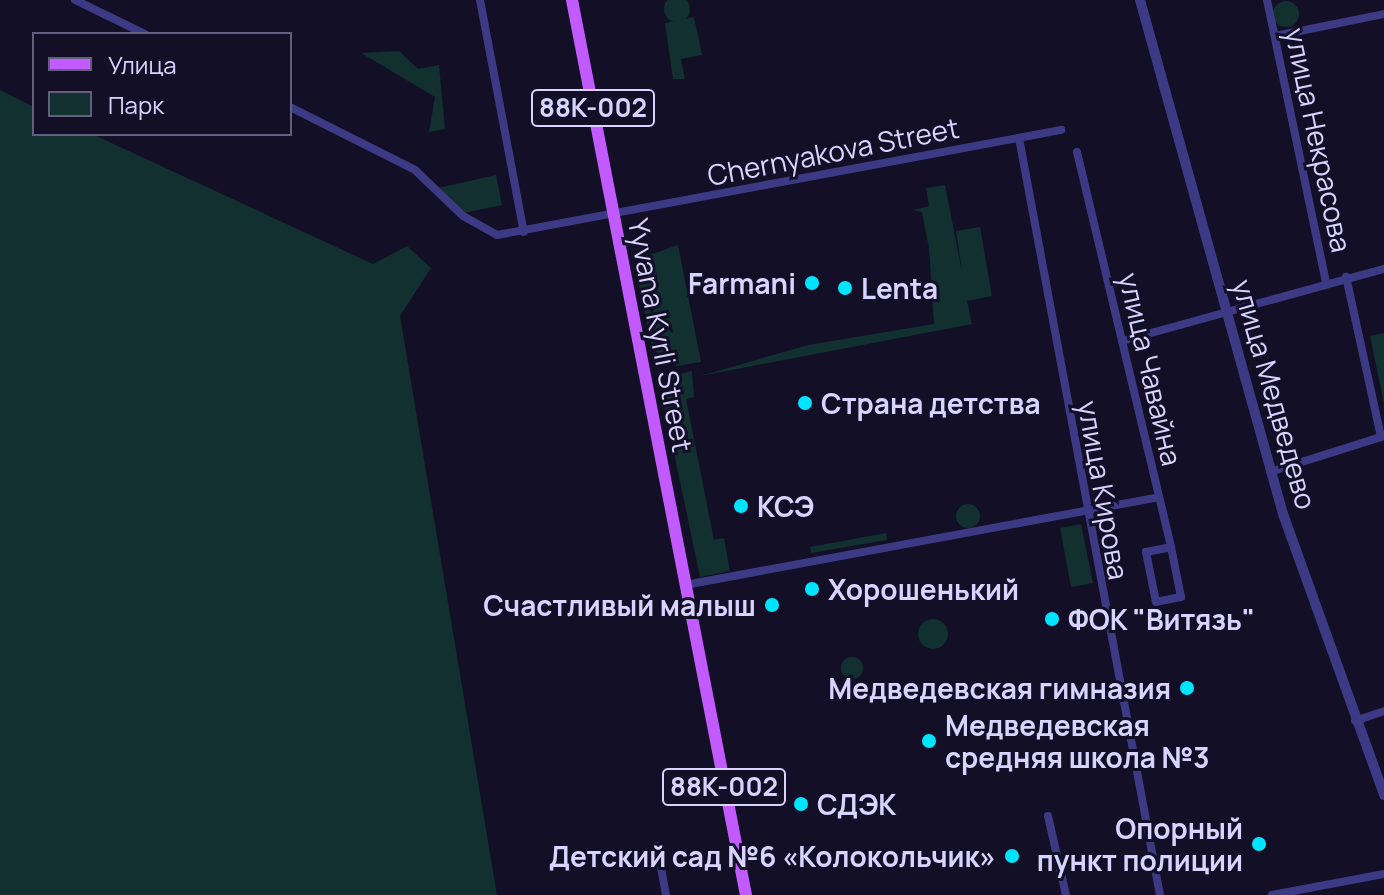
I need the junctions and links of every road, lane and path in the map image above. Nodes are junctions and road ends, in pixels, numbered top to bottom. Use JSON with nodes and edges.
{"nodes":[{"id":1,"x":75,"y":0,"type":"edge"},
{"id":2,"x":480,"y":0,"type":"edge"},
{"id":3,"x":572,"y":0,"type":"edge"},
{"id":4,"x":1140,"y":0,"type":"edge"},
{"id":5,"x":1267,"y":0,"type":"edge"},
{"id":6,"x":1384,"y":14,"type":"edge"},
{"id":7,"x":141,"y":32,"type":"edge"},
{"id":8,"x":1275,"y":36,"type":"junction"},
{"id":9,"x":292,"y":108,"type":"edge"},
{"id":10,"x":1061,"y":130,"type":"dead end"},
{"id":11,"x":1019,"y":138,"type":"junction"},
{"id":12,"x":1077,"y":152,"type":"dead end"},
{"id":13,"x":613,"y":216,"type":"junction"},
{"id":14,"x":524,"y":232,"type":"junction"},
{"id":15,"x":1384,"y":269,"type":"edge"},
{"id":16,"x":1346,"y":277,"type":"junction"},
{"id":17,"x":1326,"y":282,"type":"junction"},
{"id":18,"x":1227,"y":313,"type":"junction"},
{"id":19,"x":1122,"y":341,"type":"junction"},
{"id":20,"x":1270,"y":472,"type":"junction"},
{"id":21,"x":1158,"y":497,"type":"junction"},
{"id":22,"x":1085,"y":509,"type":"junction"},
{"id":23,"x":1171,"y":547,"type":"junction"},
{"id":24,"x":685,"y":585,"type":"junction"},
{"id":25,"x":1384,"y":711,"type":"edge"},
{"id":26,"x":1355,"y":721,"type":"junction"},
{"id":27,"x":1384,"y":795,"type":"edge"},
{"id":28,"x":1048,"y":816,"type":"dead end"},
{"id":29,"x":657,"y":846,"type":"dead end"},
{"id":30,"x":1384,"y":874,"type":"edge"},
{"id":31,"x":666,"y":895,"type":"edge"},
{"id":32,"x":746,"y":895,"type":"edge"},
{"id":33,"x":1066,"y":895,"type":"edge"},
{"id":34,"x":1160,"y":895,"type":"edge"},
{"id":35,"x":1272,"y":895,"type":"edge"}],
"edges":[{"from":1,"to":7,"type":"street"},
{"from":2,"to":14,"type":"street"},
{"from":3,"to":13,"type":"main road","name":"Yyvana Kyrli Street","number":"88К-002"},
{"from":4,"to":18,"type":"street","name":"улица Медведево"},
{"from":5,"to":8,"type":"street","name":"улица Некрасова"},
{"from":6,"to":8,"type":"street"},
{"from":8,"to":17,"type":"street","name":"улица Некрасова"},
{"from":9,"to":14,"type":"street","name":"Chernyakova Street"},
{"from":10,"to":11,"type":"street","name":"Chernyakova Street"},
{"from":11,"to":13,"type":"street","name":"Chernyakova Street"},
{"from":11,"to":22,"type":"street","name":"улица Кирова"},
{"from":12,"to":19,"type":"street","name":"улица Чавайна"},
{"from":13,"to":14,"type":"street","name":"Chernyakova Street"},
{"from":13,"to":24,"type":"main road","name":"Yyvana Kyrli Street","number":"88К-002"},
{"from":15,"to":16,"type":"street"},
{"from":16,"to":17,"type":"street"},
{"from":16,"to":20,"type":"street"},
{"from":17,"to":18,"type":"street","name":"улица Некрасова"},
{"from":18,"to":19,"type":"street","name":"улица Некрасова"},
{"from":18,"to":20,"type":"street","name":"улица Медведево"},
{"from":19,"to":21,"type":"street","name":"улица Чавайна"},
{"from":20,"to":26,"type":"street","name":"улица Медведево"},
{"from":21,"to":22,"type":"street"},
{"from":21,"to":23,"type":"street","name":"улица Чавайна"},
{"from":22,"to":24,"type":"street"},
{"from":22,"to":34,"type":"street","name":"улица Кирова"},
{"from":23,"to":23,"type":"street","name":"улица Чавайна"},
{"from":24,"to":32,"type":"main road","name":"Yyvana Kyrli Street","number":"88К-002"},
{"from":25,"to":26,"type":"street"},
{"from":26,"to":27,"type":"street","name":"улица Медведево"},
{"from":28,"to":33,"type":"street"},
{"from":29,"to":31,"type":"street"},
{"from":30,"to":35,"type":"street"}]}
